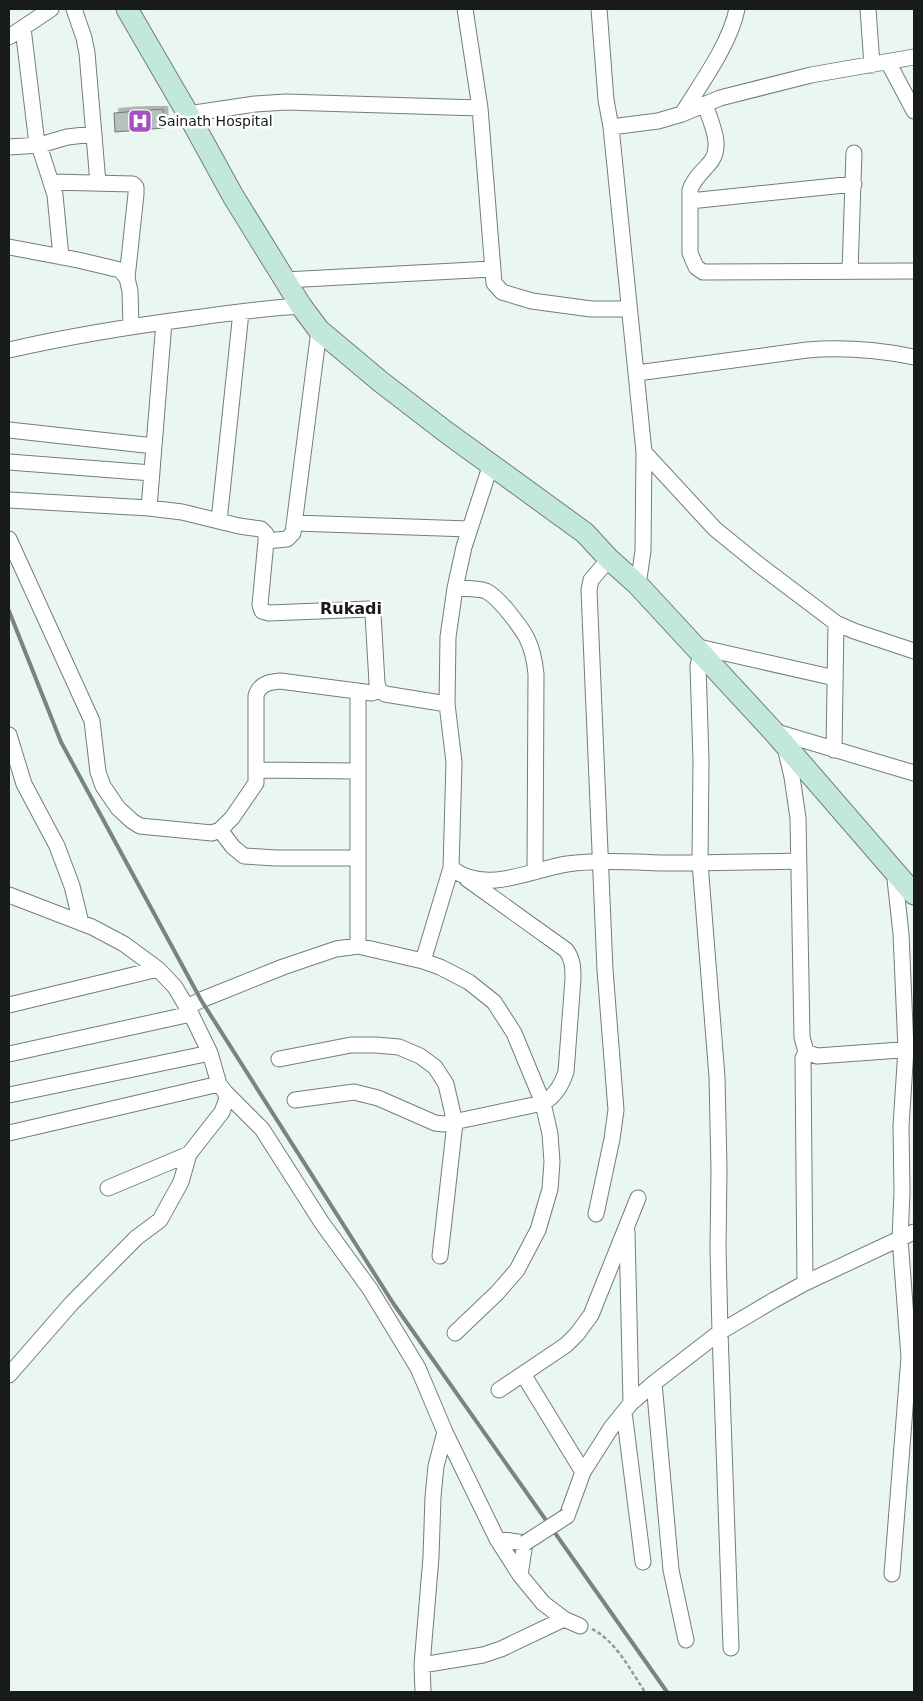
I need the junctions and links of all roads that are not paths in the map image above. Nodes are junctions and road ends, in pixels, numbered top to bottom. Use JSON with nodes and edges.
{"nodes":[{"id":1,"x":52,"y":9,"type":"edge"},
{"id":2,"x":74,"y":9,"type":"edge"},
{"id":3,"x":127,"y":9,"type":"edge"},
{"id":4,"x":465,"y":9,"type":"edge"},
{"id":5,"x":599,"y":9,"type":"edge"},
{"id":6,"x":737,"y":9,"type":"edge"},
{"id":7,"x":868,"y":9,"type":"edge"},
{"id":8,"x":23,"y":28,"type":"junction"},
{"id":9,"x":9,"y":37,"type":"edge"},
{"id":10,"x":914,"y":57,"type":"edge"},
{"id":11,"x":888,"y":62,"type":"junction"},
{"id":12,"x":872,"y":65,"type":"junction"},
{"id":13,"x":705,"y":104,"type":"junction"},
{"id":14,"x":480,"y":108,"type":"junction"},
{"id":15,"x":914,"y":111,"type":"edge"},
{"id":16,"x":188,"y":114,"type":"junction"},
{"id":17,"x":682,"y":114,"type":"junction"},
{"id":18,"x":611,"y":127,"type":"junction"},
{"id":19,"x":94,"y":134,"type":"junction"},
{"id":20,"x":40,"y":145,"type":"junction"},
{"id":21,"x":9,"y":147,"type":"edge"},
{"id":22,"x":854,"y":153,"type":"dead end"},
{"id":23,"x":51,"y":182,"type":"junction"},
{"id":24,"x":98,"y":182,"type":"junction"},
{"id":25,"x":854,"y":184,"type":"junction"},
{"id":26,"x":690,"y":201,"type":"junction"},
{"id":27,"x":9,"y":247,"type":"edge"},
{"id":28,"x":61,"y":257,"type":"junction"},
{"id":29,"x":492,"y":269,"type":"junction"},
{"id":30,"x":850,"y":271,"type":"junction"},
{"id":31,"x":914,"y":271,"type":"edge"},
{"id":32,"x":127,"y":278,"type":"junction"},
{"id":33,"x":285,"y":280,"type":"junction"},
{"id":34,"x":301,"y":306,"type":"junction"},
{"id":35,"x":629,"y":309,"type":"junction"},
{"id":36,"x":241,"y":312,"type":"junction"},
{"id":37,"x":164,"y":322,"type":"junction"},
{"id":38,"x":131,"y":326,"type":"junction"},
{"id":39,"x":319,"y":330,"type":"junction"},
{"id":40,"x":9,"y":350,"type":"edge"},
{"id":41,"x":914,"y":357,"type":"edge"},
{"id":42,"x":637,"y":373,"type":"junction"},
{"id":43,"x":9,"y":430,"type":"edge"},
{"id":44,"x":154,"y":446,"type":"junction"},
{"id":45,"x":644,"y":452,"type":"junction"},
{"id":46,"x":9,"y":462,"type":"edge"},
{"id":47,"x":491,"y":464,"type":"junction"},
{"id":48,"x":152,"y":473,"type":"junction"},
{"id":49,"x":9,"y":500,"type":"edge"},
{"id":50,"x":149,"y":508,"type":"junction"},
{"id":51,"x":219,"y":520,"type":"junction"},
{"id":52,"x":296,"y":524,"type":"junction"},
{"id":53,"x":469,"y":529,"type":"junction"},
{"id":54,"x":9,"y":539,"type":"edge"},
{"id":55,"x":266,"y":541,"type":"junction"},
{"id":56,"x":608,"y":559,"type":"junction"},
{"id":57,"x":638,"y":585,"type":"junction"},
{"id":58,"x":455,"y":588,"type":"junction"},
{"id":59,"x":836,"y":623,"type":"junction"},
{"id":60,"x":698,"y":649,"type":"junction"},
{"id":61,"x":914,"y":651,"type":"edge"},
{"id":62,"x":835,"y":678,"type":"junction"},
{"id":63,"x":379,"y":690,"type":"junction"},
{"id":64,"x":358,"y":691,"type":"junction"},
{"id":65,"x":447,"y":704,"type":"junction"},
{"id":66,"x":9,"y":735,"type":"edge"},
{"id":67,"x":778,"y":737,"type":"junction"},
{"id":68,"x":834,"y":750,"type":"junction"},
{"id":69,"x":257,"y":770,"type":"junction"},
{"id":70,"x":358,"y":771,"type":"junction"},
{"id":71,"x":914,"y":773,"type":"edge"},
{"id":72,"x":220,"y":830,"type":"junction"},
{"id":73,"x":358,"y":858,"type":"junction"},
{"id":74,"x":798,"y":861,"type":"junction"},
{"id":75,"x":601,"y":863,"type":"junction"},
{"id":76,"x":700,"y":863,"type":"junction"},
{"id":77,"x":451,"y":868,"type":"junction"},
{"id":78,"x":894,"y":870,"type":"junction"},
{"id":79,"x":535,"y":872,"type":"junction"},
{"id":80,"x":464,"y":876,"type":"junction"},
{"id":81,"x":914,"y":894,"type":"edge"},
{"id":82,"x":9,"y":895,"type":"edge"},
{"id":83,"x":80,"y":923,"type":"junction"},
{"id":84,"x":358,"y":946,"type":"junction"},
{"id":85,"x":423,"y":961,"type":"junction"},
{"id":86,"x":158,"y":969,"type":"junction"},
{"id":87,"x":9,"y":1005,"type":"edge"},
{"id":88,"x":189,"y":1010,"type":"junction"},
{"id":89,"x":910,"y":1049,"type":"edge"},
{"id":90,"x":806,"y":1052,"type":"junction"},
{"id":91,"x":210,"y":1053,"type":"junction"},
{"id":92,"x":9,"y":1054,"type":"edge"},
{"id":93,"x":279,"y":1059,"type":"dead end"},
{"id":94,"x":222,"y":1088,"type":"junction"},
{"id":95,"x":9,"y":1094,"type":"edge"},
{"id":96,"x":294,"y":1100,"type":"dead end"},
{"id":97,"x":543,"y":1103,"type":"junction"},
{"id":98,"x":455,"y":1123,"type":"junction"},
{"id":99,"x":9,"y":1133,"type":"edge"},
{"id":100,"x":189,"y":1154,"type":"junction"},
{"id":101,"x":108,"y":1188,"type":"dead end"},
{"id":102,"x":638,"y":1198,"type":"dead end"},
{"id":103,"x":596,"y":1214,"type":"dead end"},
{"id":104,"x":627,"y":1226,"type":"junction"},
{"id":105,"x":914,"y":1232,"type":"edge"},
{"id":106,"x":900,"y":1239,"type":"junction"},
{"id":107,"x":440,"y":1256,"type":"dead end"},
{"id":108,"x":805,"y":1283,"type":"junction"},
{"id":109,"x":720,"y":1332,"type":"junction"},
{"id":110,"x":455,"y":1333,"type":"dead end"},
{"id":111,"x":912,"y":1357,"type":"edge"},
{"id":112,"x":523,"y":1374,"type":"junction"},
{"id":113,"x":9,"y":1375,"type":"edge"},
{"id":114,"x":654,"y":1383,"type":"junction"},
{"id":115,"x":499,"y":1390,"type":"dead end"},
{"id":116,"x":627,"y":1408,"type":"junction"},
{"id":117,"x":445,"y":1432,"type":"junction"},
{"id":118,"x":583,"y":1472,"type":"junction"},
{"id":119,"x":497,"y":1539,"type":"junction"},
{"id":120,"x":525,"y":1543,"type":"junction"},
{"id":121,"x":643,"y":1562,"type":"dead end"},
{"id":122,"x":892,"y":1574,"type":"dead end"},
{"id":123,"x":520,"y":1575,"type":"junction"},
{"id":124,"x":564,"y":1619,"type":"junction"},
{"id":125,"x":580,"y":1626,"type":"road end"},
{"id":126,"x":686,"y":1640,"type":"dead end"},
{"id":127,"x":730,"y":1648,"type":"dead end"},
{"id":128,"x":422,"y":1664,"type":"junction"},
{"id":129,"x":423,"y":1692,"type":"edge"}],
"edges":[{"from":1,"to":8,"type":"street"},
{"from":2,"to":19,"type":"street"},
{"from":3,"to":16,"type":"street"},
{"from":4,"to":14,"type":"street"},
{"from":5,"to":18,"type":"street"},
{"from":6,"to":17,"type":"street"},
{"from":7,"to":12,"type":"street"},
{"from":8,"to":9,"type":"street"},
{"from":8,"to":20,"type":"street"},
{"from":10,"to":11,"type":"street"},
{"from":11,"to":12,"type":"street"},
{"from":11,"to":15,"type":"street"},
{"from":12,"to":13,"type":"street"},
{"from":13,"to":17,"type":"street"},
{"from":13,"to":26,"type":"street"},
{"from":14,"to":16,"type":"street"},
{"from":14,"to":29,"type":"street"},
{"from":16,"to":33,"type":"street"},
{"from":17,"to":18,"type":"street"},
{"from":18,"to":35,"type":"street"},
{"from":19,"to":20,"type":"street"},
{"from":19,"to":24,"type":"street"},
{"from":20,"to":21,"type":"street"},
{"from":20,"to":23,"type":"street"},
{"from":22,"to":25,"type":"street"},
{"from":23,"to":24,"type":"street"},
{"from":23,"to":28,"type":"street"},
{"from":24,"to":32,"type":"street"},
{"from":25,"to":26,"type":"street"},
{"from":25,"to":30,"type":"street"},
{"from":26,"to":30,"type":"street"},
{"from":27,"to":28,"type":"street"},
{"from":28,"to":32,"type":"street"},
{"from":29,"to":33,"type":"street"},
{"from":29,"to":35,"type":"street"},
{"from":30,"to":31,"type":"street"},
{"from":32,"to":38,"type":"street"},
{"from":33,"to":34,"type":"street"},
{"from":34,"to":36,"type":"street"},
{"from":34,"to":39,"type":"street"},
{"from":35,"to":42,"type":"street"},
{"from":36,"to":37,"type":"street"},
{"from":36,"to":51,"type":"street"},
{"from":37,"to":38,"type":"street"},
{"from":37,"to":44,"type":"street"},
{"from":38,"to":40,"type":"street"},
{"from":39,"to":47,"type":"street"},
{"from":39,"to":52,"type":"street"},
{"from":41,"to":42,"type":"street"},
{"from":42,"to":45,"type":"street"},
{"from":43,"to":44,"type":"street"},
{"from":44,"to":48,"type":"street"},
{"from":45,"to":57,"type":"street"},
{"from":45,"to":59,"type":"street"},
{"from":46,"to":48,"type":"street"},
{"from":47,"to":53,"type":"street"},
{"from":47,"to":56,"type":"street"},
{"from":48,"to":50,"type":"street"},
{"from":49,"to":50,"type":"street"},
{"from":50,"to":51,"type":"street"},
{"from":51,"to":55,"type":"street"},
{"from":52,"to":53,"type":"street"},
{"from":52,"to":55,"type":"street"},
{"from":53,"to":58,"type":"street"},
{"from":54,"to":72,"type":"street"},
{"from":55,"to":63,"type":"street"},
{"from":56,"to":57,"type":"street"},
{"from":56,"to":75,"type":"street"},
{"from":57,"to":60,"type":"street"},
{"from":58,"to":65,"type":"street"},
{"from":58,"to":79,"type":"street"},
{"from":59,"to":61,"type":"street"},
{"from":59,"to":62,"type":"street"},
{"from":60,"to":62,"type":"street"},
{"from":60,"to":67,"type":"street"},
{"from":60,"to":76,"type":"street"},
{"from":62,"to":68,"type":"street"},
{"from":63,"to":64,"type":"street"},
{"from":63,"to":65,"type":"street"},
{"from":64,"to":69,"type":"street"},
{"from":64,"to":70,"type":"street"},
{"from":65,"to":77,"type":"street"},
{"from":66,"to":83,"type":"street"},
{"from":67,"to":68,"type":"street"},
{"from":67,"to":74,"type":"street"},
{"from":67,"to":78,"type":"street"},
{"from":68,"to":71,"type":"street"},
{"from":69,"to":70,"type":"street"},
{"from":69,"to":72,"type":"street"},
{"from":70,"to":73,"type":"street"},
{"from":72,"to":73,"type":"street"},
{"from":73,"to":84,"type":"street"},
{"from":74,"to":76,"type":"street"},
{"from":74,"to":90,"type":"street"},
{"from":75,"to":76,"type":"street"},
{"from":75,"to":79,"type":"street"},
{"from":75,"to":103,"type":"street"},
{"from":76,"to":109,"type":"street"},
{"from":77,"to":80,"type":"street"},
{"from":77,"to":85,"type":"street"},
{"from":78,"to":81,"type":"street"},
{"from":78,"to":89,"type":"street"},
{"from":79,"to":80,"type":"street"},
{"from":80,"to":97,"type":"street"},
{"from":82,"to":83,"type":"street"},
{"from":83,"to":86,"type":"street"},
{"from":84,"to":85,"type":"street"},
{"from":84,"to":88,"type":"street"},
{"from":85,"to":97,"type":"street"},
{"from":86,"to":87,"type":"street"},
{"from":86,"to":88,"type":"street"},
{"from":88,"to":91,"type":"street"},
{"from":88,"to":92,"type":"street"},
{"from":89,"to":90,"type":"street"},
{"from":89,"to":106,"type":"street"},
{"from":90,"to":108,"type":"street"},
{"from":91,"to":94,"type":"street"},
{"from":91,"to":95,"type":"street"},
{"from":93,"to":98,"type":"street"},
{"from":94,"to":99,"type":"street"},
{"from":94,"to":100,"type":"street"},
{"from":94,"to":117,"type":"street"},
{"from":96,"to":98,"type":"street"},
{"from":97,"to":98,"type":"street"},
{"from":97,"to":110,"type":"street"},
{"from":98,"to":107,"type":"street"},
{"from":100,"to":101,"type":"street"},
{"from":100,"to":113,"type":"street"},
{"from":102,"to":104,"type":"street"},
{"from":104,"to":112,"type":"street"},
{"from":104,"to":116,"type":"street"},
{"from":105,"to":106,"type":"street"},
{"from":106,"to":108,"type":"street"},
{"from":106,"to":111,"type":"street"},
{"from":108,"to":109,"type":"street"},
{"from":109,"to":114,"type":"street"},
{"from":109,"to":127,"type":"street"},
{"from":111,"to":122,"type":"street"},
{"from":112,"to":115,"type":"street"},
{"from":112,"to":118,"type":"street"},
{"from":114,"to":116,"type":"street"},
{"from":114,"to":126,"type":"street"},
{"from":116,"to":118,"type":"street"},
{"from":116,"to":121,"type":"street"},
{"from":117,"to":119,"type":"street"},
{"from":117,"to":128,"type":"street"},
{"from":118,"to":120,"type":"street","bridge":true},
{"from":119,"to":120,"type":"street"},
{"from":119,"to":123,"type":"street"},
{"from":120,"to":123,"type":"street"},
{"from":123,"to":124,"type":"street"},
{"from":124,"to":125,"type":"street"},
{"from":124,"to":128,"type":"street"},
{"from":128,"to":129,"type":"street"}]}
